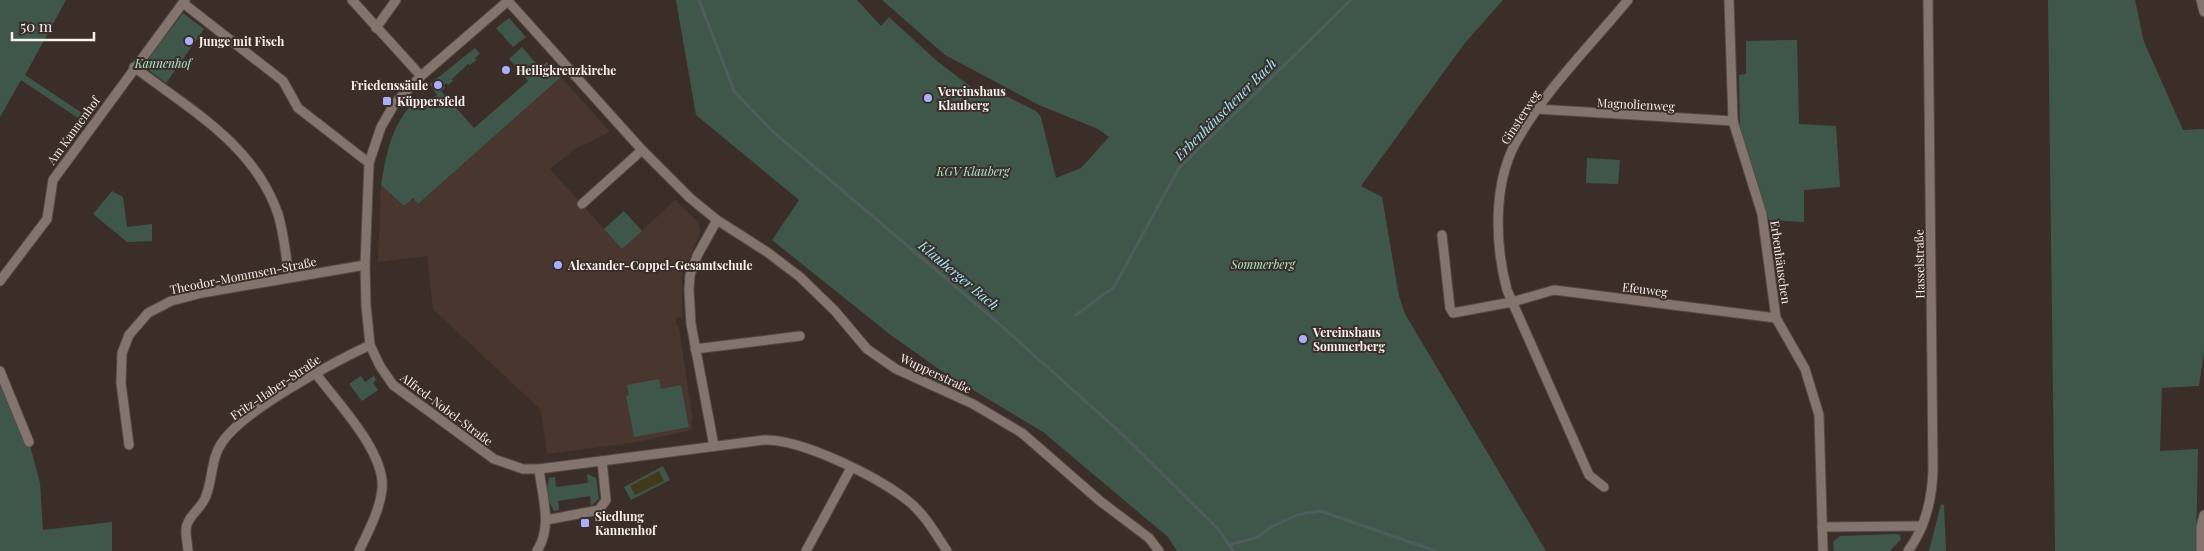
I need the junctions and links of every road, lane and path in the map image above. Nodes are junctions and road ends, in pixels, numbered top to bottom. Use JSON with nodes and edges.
{"nodes":[{"id":1,"x":352,"y":0,"type":"edge"},
{"id":2,"x":396,"y":0,"type":"edge"},
{"id":3,"x":508,"y":0,"type":"edge"},
{"id":4,"x":1628,"y":0,"type":"edge"},
{"id":5,"x":1729,"y":0,"type":"edge"},
{"id":6,"x":1928,"y":0,"type":"edge"},
{"id":7,"x":2200,"y":0,"type":"edge"},
{"id":8,"x":184,"y":2,"type":"edge"},
{"id":9,"x":2204,"y":12,"type":"edge"},
{"id":10,"x":376,"y":28,"type":"junction"},
{"id":11,"x":134,"y":67,"type":"junction"},
{"id":12,"x":421,"y":76,"type":"junction"},
{"id":13,"x":1537,"y":109,"type":"junction"},
{"id":14,"x":1733,"y":121,"type":"junction"},
{"id":15,"x":642,"y":150,"type":"junction"},
{"id":16,"x":369,"y":163,"type":"junction"},
{"id":17,"x":582,"y":204,"type":"dead end"},
{"id":18,"x":717,"y":220,"type":"junction"},
{"id":19,"x":1442,"y":235,"type":"dead end"},
{"id":20,"x":365,"y":265,"type":"junction"},
{"id":21,"x":289,"y":277,"type":"junction"},
{"id":22,"x":0,"y":281,"type":"edge"},
{"id":23,"x":1512,"y":302,"type":"junction"},
{"id":24,"x":1776,"y":318,"type":"junction"},
{"id":25,"x":800,"y":336,"type":"dead end"},
{"id":26,"x":370,"y":345,"type":"junction"},
{"id":27,"x":695,"y":350,"type":"junction"},
{"id":28,"x":0,"y":371,"type":"edge"},
{"id":29,"x":316,"y":374,"type":"junction"},
{"id":30,"x":29,"y":442,"type":"dead end"},
{"id":31,"x":129,"y":445,"type":"dead end"},
{"id":32,"x":714,"y":446,"type":"junction"},
{"id":33,"x":602,"y":461,"type":"junction"},
{"id":34,"x":851,"y":468,"type":"junction"},
{"id":35,"x":538,"y":469,"type":"junction"},
{"id":36,"x":1604,"y":486,"type":"dead end"},
{"id":37,"x":2204,"y":515,"type":"edge"},
{"id":38,"x":546,"y":520,"type":"junction"},
{"id":39,"x":1922,"y":526,"type":"junction"},
{"id":40,"x":1822,"y":527,"type":"junction"},
{"id":41,"x":1913,"y":549,"type":"edge"},
{"id":42,"x":188,"y":551,"type":"edge"},
{"id":43,"x":360,"y":551,"type":"edge"},
{"id":44,"x":537,"y":551,"type":"edge"},
{"id":45,"x":806,"y":551,"type":"edge"},
{"id":46,"x":947,"y":551,"type":"edge"},
{"id":47,"x":1159,"y":551,"type":"edge"},
{"id":48,"x":1823,"y":551,"type":"edge"},
{"id":49,"x":2201,"y":551,"type":"edge"}],
"edges":[{"from":1,"to":10,"type":"street"},
{"from":2,"to":10,"type":"street"},
{"from":3,"to":12,"type":"street","name":"Alfred-Nobel-Straße"},
{"from":3,"to":15,"type":"street","name":"Wupperstraße"},
{"from":4,"to":13,"type":"street","name":"Ginsterweg"},
{"from":5,"to":14,"type":"street","name":"Erbenhäuschen"},
{"from":6,"to":39,"type":"street","name":"Hasselstraße"},
{"from":7,"to":9,"type":"street"},
{"from":8,"to":11,"type":"street","name":"Am Kannenhof"},
{"from":8,"to":16,"type":"street"},
{"from":10,"to":12,"type":"street"},
{"from":11,"to":21,"type":"street"},
{"from":11,"to":22,"type":"street","name":"Am Kannenhof"},
{"from":12,"to":16,"type":"street","name":"Alfred-Nobel-Straße"},
{"from":13,"to":14,"type":"street","name":"Magnolienweg"},
{"from":13,"to":23,"type":"street","name":"Ginsterweg"},
{"from":14,"to":24,"type":"street","name":"Erbenhäuschen"},
{"from":15,"to":17,"type":"street"},
{"from":15,"to":18,"type":"street","name":"Wupperstraße"},
{"from":16,"to":20,"type":"street","name":"Alfred-Nobel-Straße"},
{"from":18,"to":27,"type":"street"},
{"from":18,"to":47,"type":"street","name":"Wupperstraße"},
{"from":19,"to":23,"type":"street"},
{"from":20,"to":21,"type":"street","name":"Theodor-Mommsen-Straße"},
{"from":20,"to":26,"type":"street","name":"Alfred-Nobel-Straße"},
{"from":21,"to":31,"type":"street","name":"Theodor-Mommsen-Straße"},
{"from":23,"to":24,"type":"street","name":"Efeuweg"},
{"from":23,"to":36,"type":"street","name":"Ginsterweg"},
{"from":24,"to":40,"type":"street","name":"Erbenhäuschen"},
{"from":25,"to":27,"type":"street"},
{"from":26,"to":29,"type":"street","name":"Fritz-Haber-Straße"},
{"from":26,"to":35,"type":"street","name":"Alfred-Nobel-Straße"},
{"from":27,"to":32,"type":"street"},
{"from":28,"to":30,"type":"street"},
{"from":29,"to":42,"type":"street","name":"Fritz-Haber-Straße"},
{"from":29,"to":43,"type":"street"},
{"from":32,"to":33,"type":"street","name":"Alfred-Nobel-Straße"},
{"from":32,"to":34,"type":"street","name":"Alfred-Nobel-Straße"},
{"from":33,"to":35,"type":"street","name":"Alfred-Nobel-Straße"},
{"from":33,"to":38,"type":"street"},
{"from":34,"to":45,"type":"street"},
{"from":34,"to":46,"type":"street","name":"Alfred-Nobel-Straße"},
{"from":35,"to":38,"type":"street"},
{"from":37,"to":49,"type":"street"},
{"from":38,"to":44,"type":"street"},
{"from":39,"to":40,"type":"street"},
{"from":39,"to":41,"type":"street","name":"Hasselstraße"},
{"from":40,"to":48,"type":"street","name":"Erbenhäuschen"}]}
